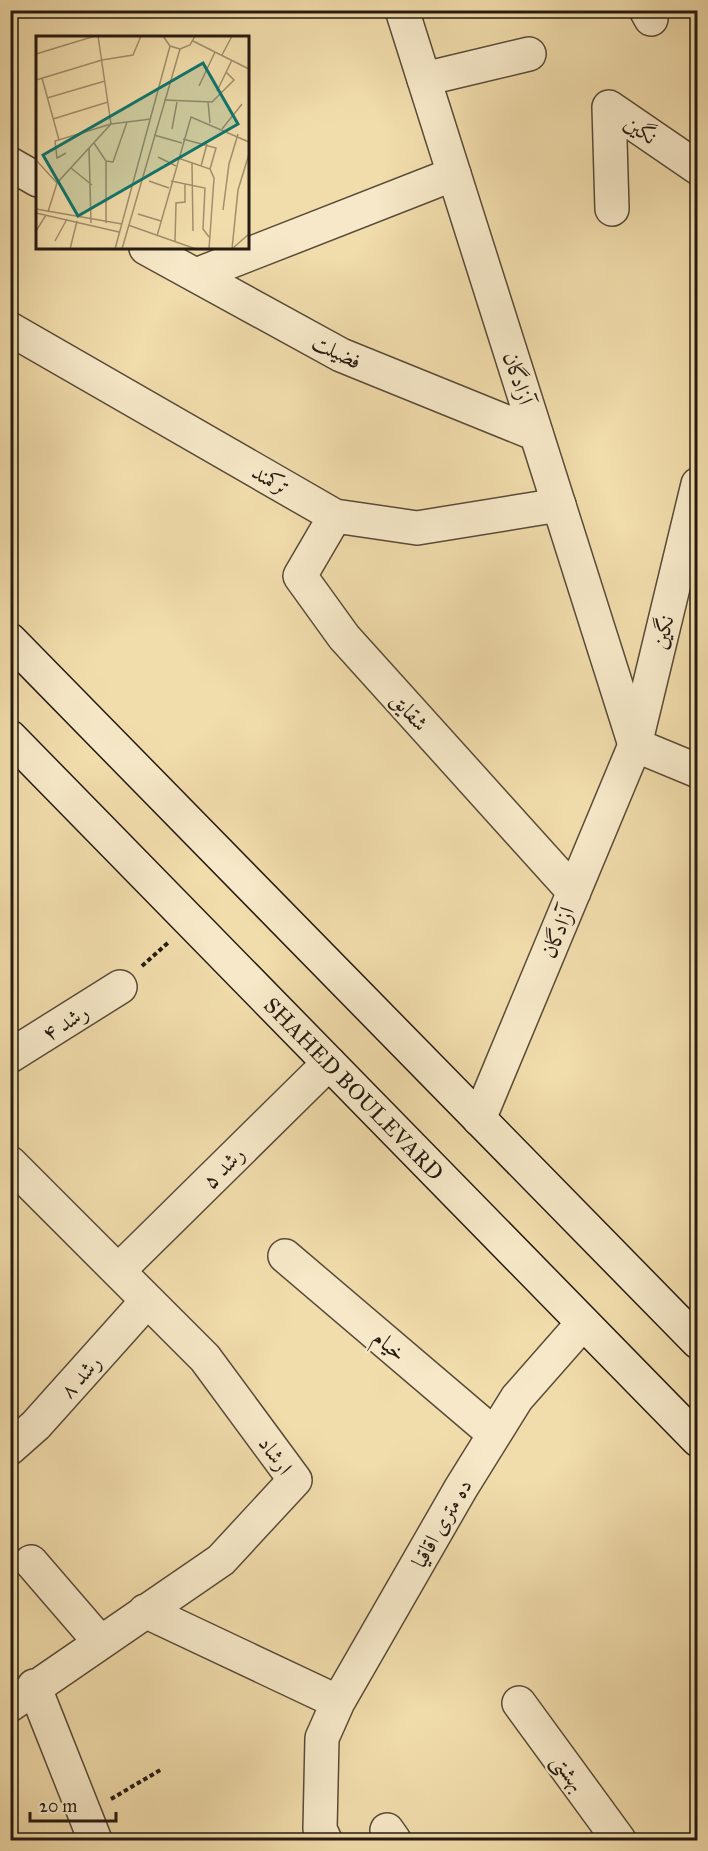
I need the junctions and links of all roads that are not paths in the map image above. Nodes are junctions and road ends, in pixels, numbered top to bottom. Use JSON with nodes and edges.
{"nodes":[{"id":1,"x":402,"y":10,"type":"edge"},
{"id":2,"x":529,"y":54,"type":"dead end"},
{"id":3,"x":424,"y":79,"type":"junction"},
{"id":4,"x":10,"y":164,"type":"edge"},
{"id":5,"x":698,"y":168,"type":"edge"},
{"id":6,"x":454,"y":174,"type":"junction"},
{"id":7,"x":36,"y":179,"type":"edge"},
{"id":8,"x":612,"y":209,"type":"dead end"},
{"id":9,"x":151,"y":249,"type":"edge"},
{"id":10,"x":214,"y":262,"type":"edge"},
{"id":11,"x":10,"y":329,"type":"edge"},
{"id":12,"x":536,"y":434,"type":"junction"},
{"id":13,"x":698,"y":484,"type":"edge"},
{"id":14,"x":559,"y":505,"type":"junction"},
{"id":15,"x":335,"y":516,"type":"junction"},
{"id":16,"x":10,"y":640,"type":"edge"},
{"id":17,"x":10,"y":737,"type":"edge"},
{"id":18,"x":634,"y":745,"type":"junction"},
{"id":19,"x":698,"y":771,"type":"edge"},
{"id":20,"x":574,"y":892,"type":"junction"},
{"id":21,"x":120,"y":987,"type":"road end"},
{"id":22,"x":10,"y":1056,"type":"edge"},
{"id":23,"x":329,"y":1063,"type":"junction"},
{"id":24,"x":479,"y":1119,"type":"junction"},
{"id":25,"x":10,"y":1162,"type":"edge"},
{"id":26,"x":285,"y":1256,"type":"dead end"},
{"id":27,"x":118,"y":1271,"type":"junction"},
{"id":28,"x":147,"y":1301,"type":"junction"},
{"id":29,"x":583,"y":1323,"type":"junction"},
{"id":30,"x":698,"y":1342,"type":"edge"},
{"id":31,"x":494,"y":1434,"type":"junction"},
{"id":32,"x":698,"y":1440,"type":"edge"},
{"id":33,"x":10,"y":1448,"type":"edge"},
{"id":34,"x":31,"y":1562,"type":"dead end"},
{"id":35,"x":145,"y":1611,"type":"junction"},
{"id":36,"x":100,"y":1642,"type":"junction"},
{"id":37,"x":22,"y":1695,"type":"edge"},
{"id":38,"x":338,"y":1702,"type":"junction"},
{"id":39,"x":519,"y":1703,"type":"dead end"},
{"id":40,"x":90,"y":1827,"type":"edge"},
{"id":41,"x":325,"y":1840,"type":"edge"},
{"id":42,"x":619,"y":1840,"type":"edge"}],
"edges":[{"from":1,"to":3,"type":"street","name":"آزادگان"},
{"from":2,"to":3,"type":"street"},
{"from":3,"to":6,"type":"street","name":"آزادگان"},
{"from":4,"to":7,"type":"street"},
{"from":5,"to":8,"type":"street","name":"نگین"},
{"from":6,"to":10,"type":"street"},
{"from":6,"to":12,"type":"street","name":"آزادگان"},
{"from":9,"to":10,"type":"street","name":"فضیلت"},
{"from":10,"to":12,"type":"street","name":"فضیلت"},
{"from":11,"to":15,"type":"street","name":"ترکمند"},
{"from":12,"to":14,"type":"street","name":"آزادگان"},
{"from":13,"to":18,"type":"street","name":"نگین"},
{"from":14,"to":15,"type":"street","name":"ترکمند"},
{"from":14,"to":18,"type":"street","name":"آزادگان"},
{"from":15,"to":20,"type":"street","name":"شقایق"},
{"from":16,"to":24,"type":"street"},
{"from":17,"to":23,"type":"street","name":"SHAHED BOULEVARD"},
{"from":18,"to":19,"type":"street"},
{"from":18,"to":20,"type":"street","name":"آزادگان"},
{"from":20,"to":24,"type":"street","name":"آزادگان"},
{"from":21,"to":22,"type":"street","name":"رشد ۴"},
{"from":23,"to":27,"type":"street","name":"رشد ۵"},
{"from":23,"to":29,"type":"street","name":"SHAHED BOULEVARD"},
{"from":24,"to":30,"type":"street"},
{"from":25,"to":27,"type":"street","name":"ارشاد"},
{"from":26,"to":31,"type":"street","name":"خیام"},
{"from":27,"to":28,"type":"street","name":"ارشاد"},
{"from":28,"to":33,"type":"street","name":"رشد ۸"},
{"from":28,"to":35,"type":"street","name":"ارشاد"},
{"from":29,"to":31,"type":"street","name":"ده متری اقاقیا"},
{"from":29,"to":32,"type":"street","name":"SHAHED BOULEVARD"},
{"from":31,"to":38,"type":"street","name":"ده متری اقاقیا"},
{"from":34,"to":36,"type":"street"},
{"from":35,"to":36,"type":"street","name":"ارشاد"},
{"from":35,"to":38,"type":"street"},
{"from":36,"to":37,"type":"street","name":"ارشاد"},
{"from":37,"to":40,"type":"street"},
{"from":38,"to":41,"type":"street","name":"ده متری اقاقیا"},
{"from":39,"to":42,"type":"street","name":"بهشتی"}]}
